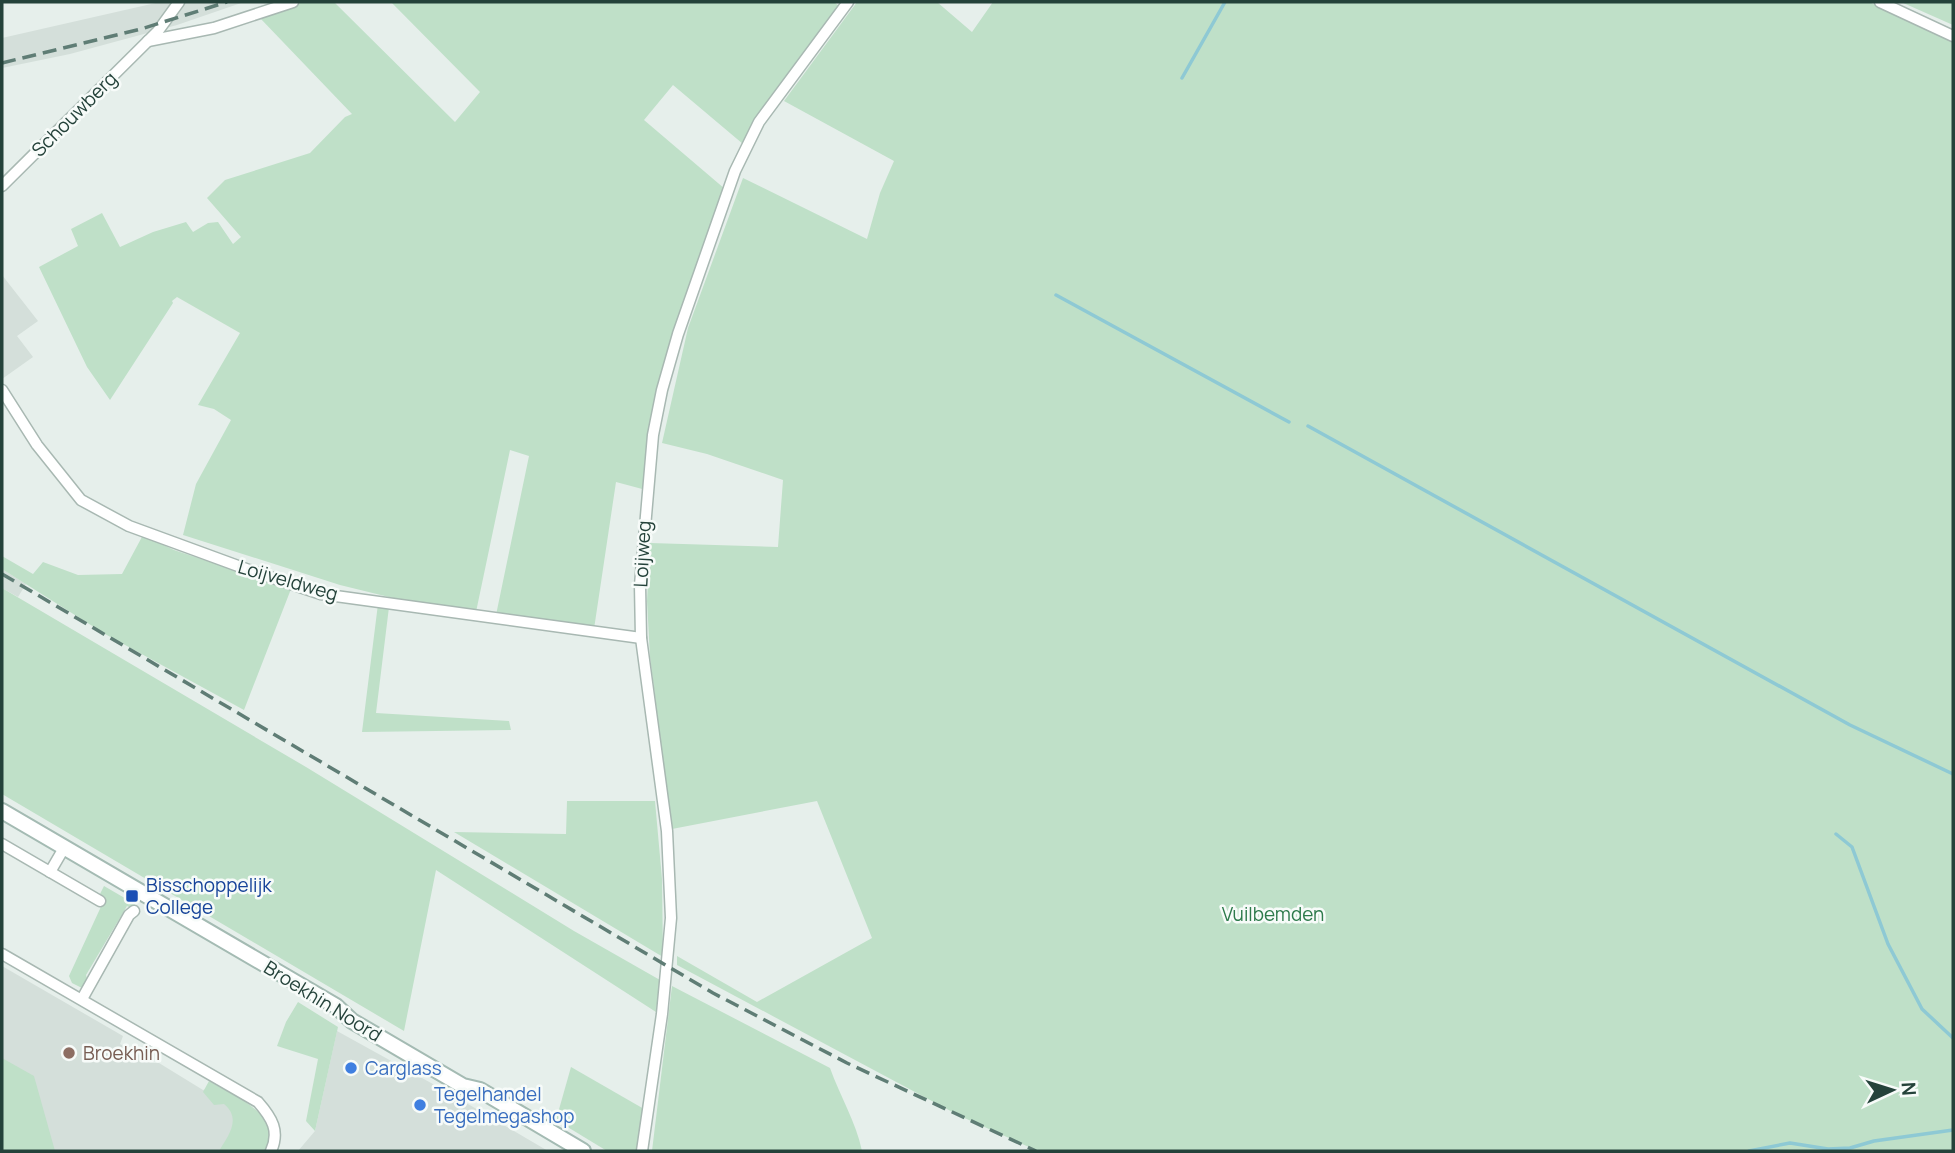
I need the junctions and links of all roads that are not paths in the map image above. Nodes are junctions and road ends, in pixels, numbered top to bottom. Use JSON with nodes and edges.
{"nodes":[{"id":1,"x":179,"y":2,"type":"edge"},
{"id":2,"x":293,"y":2,"type":"edge"},
{"id":3,"x":848,"y":2,"type":"edge"},
{"id":4,"x":1880,"y":2,"type":"edge"},
{"id":5,"x":1953,"y":36,"type":"edge"},
{"id":6,"x":148,"y":41,"type":"junction"},
{"id":7,"x":2,"y":186,"type":"edge"},
{"id":8,"x":2,"y":390,"type":"edge"},
{"id":9,"x":641,"y":638,"type":"junction"},
{"id":10,"x":2,"y":811,"type":"edge"},
{"id":11,"x":2,"y":844,"type":"edge"},
{"id":12,"x":64,"y":848,"type":"junction"},
{"id":13,"x":50,"y":872,"type":"junction"},
{"id":14,"x":100,"y":901,"type":"dead end"},
{"id":15,"x":134,"y":911,"type":"dead end"},
{"id":16,"x":2,"y":954,"type":"edge"},
{"id":17,"x":82,"y":999,"type":"junction"},
{"id":18,"x":271,"y":1151,"type":"edge"},
{"id":19,"x":583,"y":1151,"type":"edge"},
{"id":20,"x":642,"y":1151,"type":"edge"}],
"edges":[{"from":1,"to":6,"type":"street","name":"Schouwberg"},
{"from":2,"to":6,"type":"street"},
{"from":3,"to":9,"type":"street","name":"Loijweg"},
{"from":4,"to":5,"type":"street"},
{"from":6,"to":7,"type":"street","name":"Schouwberg"},
{"from":8,"to":9,"type":"street","name":"Loijveldweg"},
{"from":9,"to":20,"type":"street","name":"Loijweg"},
{"from":10,"to":12,"type":"street","name":"Broekhin Noord"},
{"from":11,"to":13,"type":"street"},
{"from":12,"to":13,"type":"street"},
{"from":12,"to":19,"type":"street","name":"Broekhin Noord"},
{"from":13,"to":14,"type":"street"},
{"from":15,"to":17,"type":"street"},
{"from":16,"to":17,"type":"street"},
{"from":17,"to":18,"type":"street"}]}
